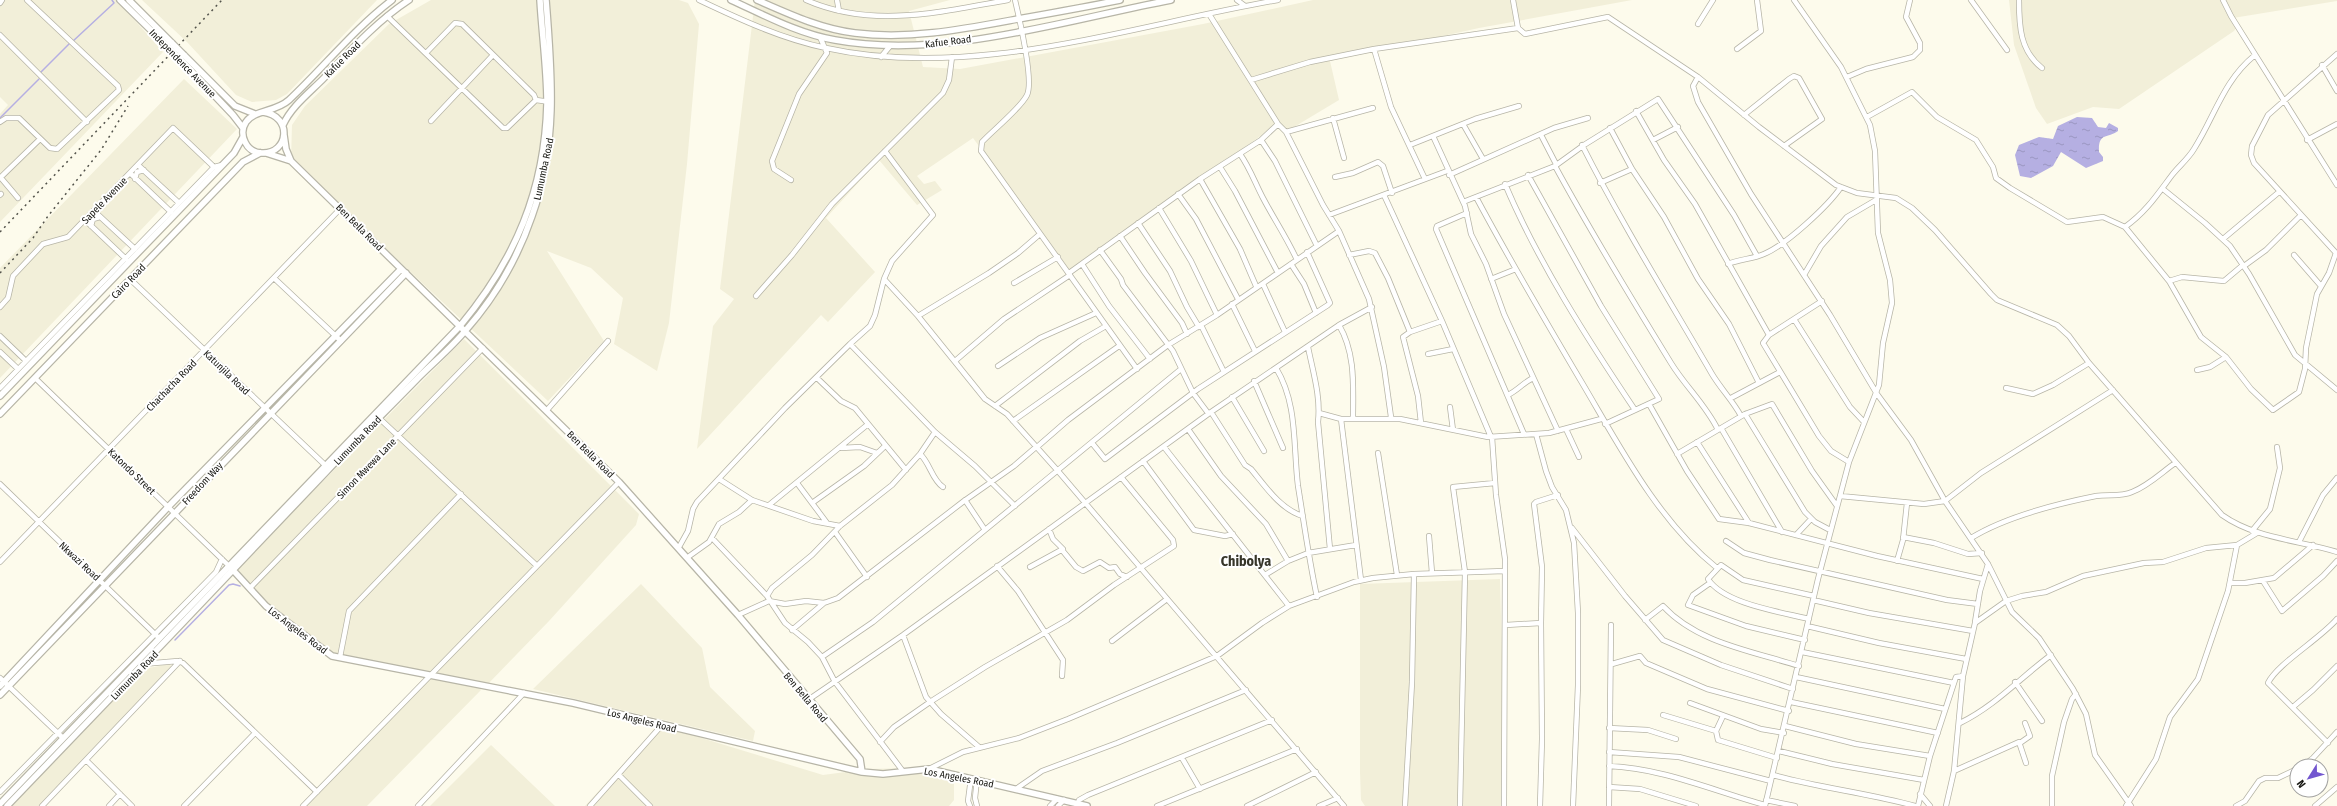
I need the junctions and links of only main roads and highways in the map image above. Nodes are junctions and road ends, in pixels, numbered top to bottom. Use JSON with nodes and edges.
{"nodes":[{"id":1,"x":120,"y":0,"type":"edge"},
{"id":2,"x":129,"y":0,"type":"edge"},
{"id":3,"x":392,"y":0,"type":"edge"},
{"id":4,"x":410,"y":0,"type":"edge"},
{"id":5,"x":540,"y":0,"type":"edge"},
{"id":6,"x":546,"y":0,"type":"edge"},
{"id":7,"x":731,"y":0,"type":"edge"},
{"id":8,"x":757,"y":0,"type":"edge"},
{"id":9,"x":1120,"y":0,"type":"edge"},
{"id":10,"x":1171,"y":0,"type":"edge"},
{"id":11,"x":170,"y":45,"type":"junction"},
{"id":12,"x":182,"y":57,"type":"junction"},
{"id":13,"x":549,"y":102,"type":"junction"},
{"id":14,"x":263,"y":112,"type":"junction"},
{"id":15,"x":255,"y":114,"type":"junction"},
{"id":16,"x":283,"y":125,"type":"junction"},
{"id":17,"x":243,"y":128,"type":"junction"},
{"id":18,"x":284,"y":135,"type":"junction"},
{"id":19,"x":243,"y":137,"type":"junction"},
{"id":20,"x":263,"y":153,"type":"junction"},
{"id":21,"x":291,"y":161,"type":"junction"},
{"id":22,"x":182,"y":204,"type":"junction"},
{"id":23,"x":177,"y":212,"type":"junction"},
{"id":24,"x":194,"y":213,"type":"junction"},
{"id":25,"x":186,"y":221,"type":"junction"},
{"id":26,"x":403,"y":271,"type":"junction"},
{"id":27,"x":81,"y":312,"type":"junction"},
{"id":28,"x":73,"y":320,"type":"junction"},
{"id":29,"x":90,"y":321,"type":"junction"},
{"id":30,"x":460,"y":326,"type":"junction"},
{"id":31,"x":82,"y":329,"type":"junction"},
{"id":32,"x":465,"y":331,"type":"junction"},
{"id":33,"x":338,"y":339,"type":"junction"},
{"id":34,"x":308,"y":366,"type":"junction"},
{"id":35,"x":313,"y":370,"type":"junction"},
{"id":36,"x":0,"y":396,"type":"edge"},
{"id":37,"x":1,"y":412,"type":"edge"},
{"id":38,"x":228,"y":565,"type":"junction"},
{"id":39,"x":234,"y":571,"type":"junction"},
{"id":40,"x":3,"y":683,"type":"edge"},
{"id":41,"x":0,"y":695,"type":"edge"},
{"id":42,"x":862,"y":772,"type":"junction"},
{"id":43,"x":0,"y":804,"type":"edge"},
{"id":44,"x":1078,"y":805,"type":"edge"},
{"id":45,"x":7,"y":806,"type":"edge"},
{"id":46,"x":1087,"y":806,"type":"edge"}],
"edges":[{"from":1,"to":11,"type":"main road","name":"Independence Avenue"},
{"from":2,"to":11,"type":"main road","name":"Independence Avenue"},
{"from":3,"to":14,"type":"main road","name":"Kafue Road"},
{"from":4,"to":16,"type":"main road","name":"Kafue Road"},
{"from":5,"to":13,"type":"main road","name":"Lumumba Road"},
{"from":6,"to":13,"type":"main road","name":"Lumumba Road"},
{"from":7,"to":10,"type":"main road","name":"Kafue Road"},
{"from":8,"to":9,"type":"main road","name":"Kafue Road"},
{"from":11,"to":12,"type":"main road","name":"Independence Avenue","bridge":true},
{"from":12,"to":15,"type":"main road","name":"Independence Avenue"},
{"from":12,"to":17,"type":"main road","name":"Independence Avenue"},
{"from":13,"to":30,"type":"main road","name":"Lumumba Road"},
{"from":13,"to":32,"type":"main road","name":"Lumumba Road"},
{"from":14,"to":15,"type":"main road"},
{"from":14,"to":16,"type":"main road"},
{"from":15,"to":17,"type":"main road"},
{"from":16,"to":18,"type":"main road"},
{"from":17,"to":19,"type":"main road"},
{"from":18,"to":20,"type":"main road"},
{"from":18,"to":21,"type":"main road","name":"Ben Bella Road"},
{"from":19,"to":20,"type":"main road"},
{"from":19,"to":22,"type":"main road","name":"Cairo Road"},
{"from":20,"to":21,"type":"main road","name":"Ben Bella Road"},
{"from":20,"to":24,"type":"main road","name":"Cairo Road"},
{"from":21,"to":26,"type":"main road","name":"Ben Bella Road"},
{"from":22,"to":23,"type":"main road","name":"Cairo Road"},
{"from":22,"to":24,"type":"main road"},
{"from":23,"to":25,"type":"main road"},
{"from":23,"to":27,"type":"main road","name":"Cairo Road"},
{"from":24,"to":25,"type":"main road","name":"Cairo Road"},
{"from":25,"to":29,"type":"main road","name":"Cairo Road"},
{"from":26,"to":30,"type":"main road","name":"Ben Bella Road"},
{"from":26,"to":33,"type":"main road","name":"Freedom Way"},
{"from":27,"to":28,"type":"main road","name":"Cairo Road"},
{"from":27,"to":29,"type":"main road"},
{"from":28,"to":31,"type":"main road"},
{"from":28,"to":36,"type":"main road","name":"Cairo Road"},
{"from":29,"to":31,"type":"main road","name":"Cairo Road"},
{"from":30,"to":32,"type":"main road","name":"Ben Bella Road"},
{"from":30,"to":38,"type":"main road","name":"Lumumba Road"},
{"from":31,"to":37,"type":"main road","name":"Cairo Road"},
{"from":32,"to":39,"type":"main road","name":"Lumumba Road"},
{"from":32,"to":42,"type":"main road","name":"Ben Bella Road"},
{"from":33,"to":34,"type":"main road","name":"Freedom Way"},
{"from":33,"to":35,"type":"main road","name":"Freedom Way"},
{"from":34,"to":35,"type":"main road"},
{"from":34,"to":40,"type":"main road","name":"Freedom Way"},
{"from":35,"to":40,"type":"main road","name":"Freedom Way"},
{"from":38,"to":39,"type":"main road","name":"Los Angeles Road"},
{"from":38,"to":43,"type":"main road","name":"Lumumba Road"},
{"from":39,"to":42,"type":"main road","name":"Los Angeles Road"},
{"from":39,"to":45,"type":"main road","name":"Lumumba Road"},
{"from":40,"to":41,"type":"main road","name":"Freedom Way"},
{"from":42,"to":44,"type":"main road","name":"Los Angeles Road"},
{"from":44,"to":46,"type":"main road","name":"Los Angeles Road"}]}
